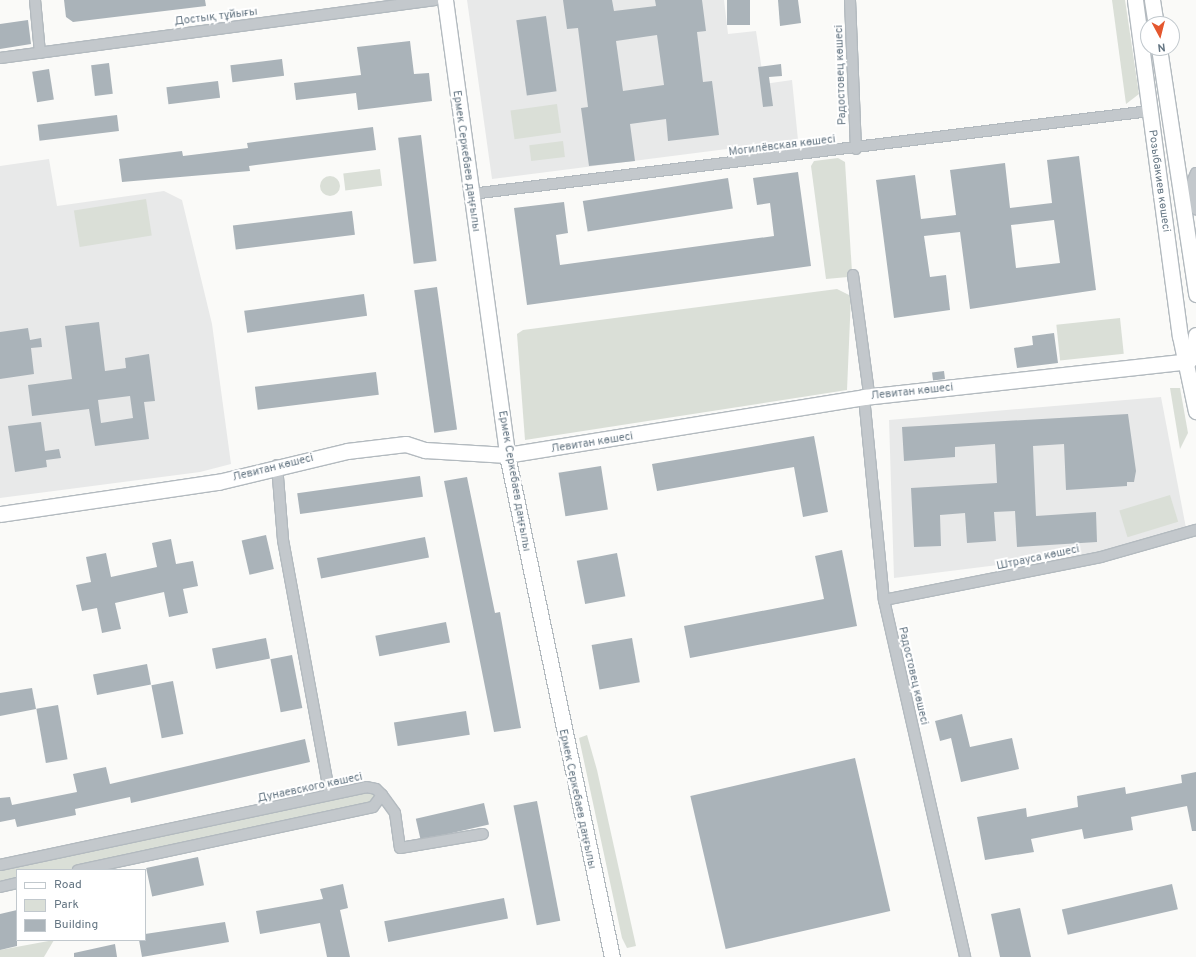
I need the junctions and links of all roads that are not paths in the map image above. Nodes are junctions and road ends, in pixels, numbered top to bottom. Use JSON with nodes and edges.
{"nodes":[{"id":1,"x":35,"y":0,"type":"edge"},
{"id":2,"x":435,"y":0,"type":"edge"},
{"id":3,"x":445,"y":0,"type":"edge"},
{"id":4,"x":850,"y":0,"type":"edge"},
{"id":5,"x":1135,"y":0,"type":"edge"},
{"id":6,"x":1152,"y":0,"type":"edge"},
{"id":7,"x":1155,"y":16,"type":"edge"},
{"id":8,"x":40,"y":53,"type":"junction"},
{"id":9,"x":1160,"y":56,"type":"edge"},
{"id":10,"x":0,"y":58,"type":"edge"},
{"id":11,"x":1150,"y":111,"type":"junction"},
{"id":12,"x":856,"y":149,"type":"junction"},
{"id":13,"x":1196,"y":173,"type":"edge"},
{"id":14,"x":471,"y":194,"type":"junction"},
{"id":15,"x":1196,"y":209,"type":"edge"},
{"id":16,"x":853,"y":276,"type":"dead end"},
{"id":17,"x":1196,"y":294,"type":"edge"},
{"id":18,"x":1196,"y":334,"type":"edge"},
{"id":19,"x":1194,"y":357,"type":"edge"},
{"id":20,"x":866,"y":395,"type":"junction"},
{"id":21,"x":1196,"y":411,"type":"edge"},
{"id":22,"x":507,"y":455,"type":"junction"},
{"id":23,"x":277,"y":465,"type":"junction"},
{"id":24,"x":0,"y":514,"type":"edge"},
{"id":25,"x":1196,"y":530,"type":"edge"},
{"id":26,"x":884,"y":600,"type":"junction"},
{"id":27,"x":330,"y":795,"type":"junction"},
{"id":28,"x":382,"y":795,"type":"junction"},
{"id":29,"x":482,"y":834,"type":"dead end"},
{"id":30,"x":0,"y":865,"type":"edge"},
{"id":31,"x":83,"y":869,"type":"edge"},
{"id":32,"x":16,"y":883,"type":"edge"},
{"id":33,"x":0,"y":887,"type":"edge"},
{"id":34,"x":612,"y":957,"type":"edge"},
{"id":35,"x":965,"y":957,"type":"edge"}],
"edges":[{"from":1,"to":8,"type":"street"},
{"from":2,"to":8,"type":"street","name":"Достық тұйығы"},
{"from":3,"to":14,"type":"street","name":"Ермек Серкебаев даңғылы"},
{"from":4,"to":12,"type":"street","name":"Радостовец көшесі"},
{"from":5,"to":11,"type":"street","name":"Розыбакиев көшесі"},
{"from":6,"to":7,"type":"street"},
{"from":8,"to":10,"type":"street","name":"Достық тұйығы"},
{"from":9,"to":17,"type":"street","name":"Розыбакиев көшесі"},
{"from":11,"to":12,"type":"street","name":"Могилёвская көшесі"},
{"from":11,"to":19,"type":"street","name":"Розыбакиев көшесі"},
{"from":12,"to":14,"type":"street","name":"Могилёвская көшесі"},
{"from":13,"to":15,"type":"street"},
{"from":14,"to":22,"type":"street","name":"Ермек Серкебаев даңғылы"},
{"from":16,"to":20,"type":"street","name":"Радостовец көшесі"},
{"from":18,"to":19,"type":"street","name":"Розыбакиев көшесі"},
{"from":19,"to":20,"type":"street","name":"Левитан көшесі"},
{"from":19,"to":21,"type":"street","name":"Розыбакиев көшесі"},
{"from":20,"to":22,"type":"street","name":"Левитан көшесі"},
{"from":20,"to":26,"type":"street","name":"Радостовец көшесі"},
{"from":22,"to":23,"type":"street","name":"Левитан көшесі"},
{"from":22,"to":34,"type":"street","name":"Ермек Серкебаев даңғылы"},
{"from":23,"to":24,"type":"street","name":"Левитан көшесі"},
{"from":23,"to":27,"type":"street"},
{"from":25,"to":26,"type":"street","name":"Штрауса көшесі"},
{"from":26,"to":35,"type":"street","name":"Радостовец көшесі"},
{"from":27,"to":28,"type":"street","name":"Дунаевского көшесі"},
{"from":27,"to":30,"type":"street","name":"Дунаевского көшесі"},
{"from":28,"to":29,"type":"street"},
{"from":28,"to":31,"type":"street"},
{"from":32,"to":33,"type":"street"}]}
